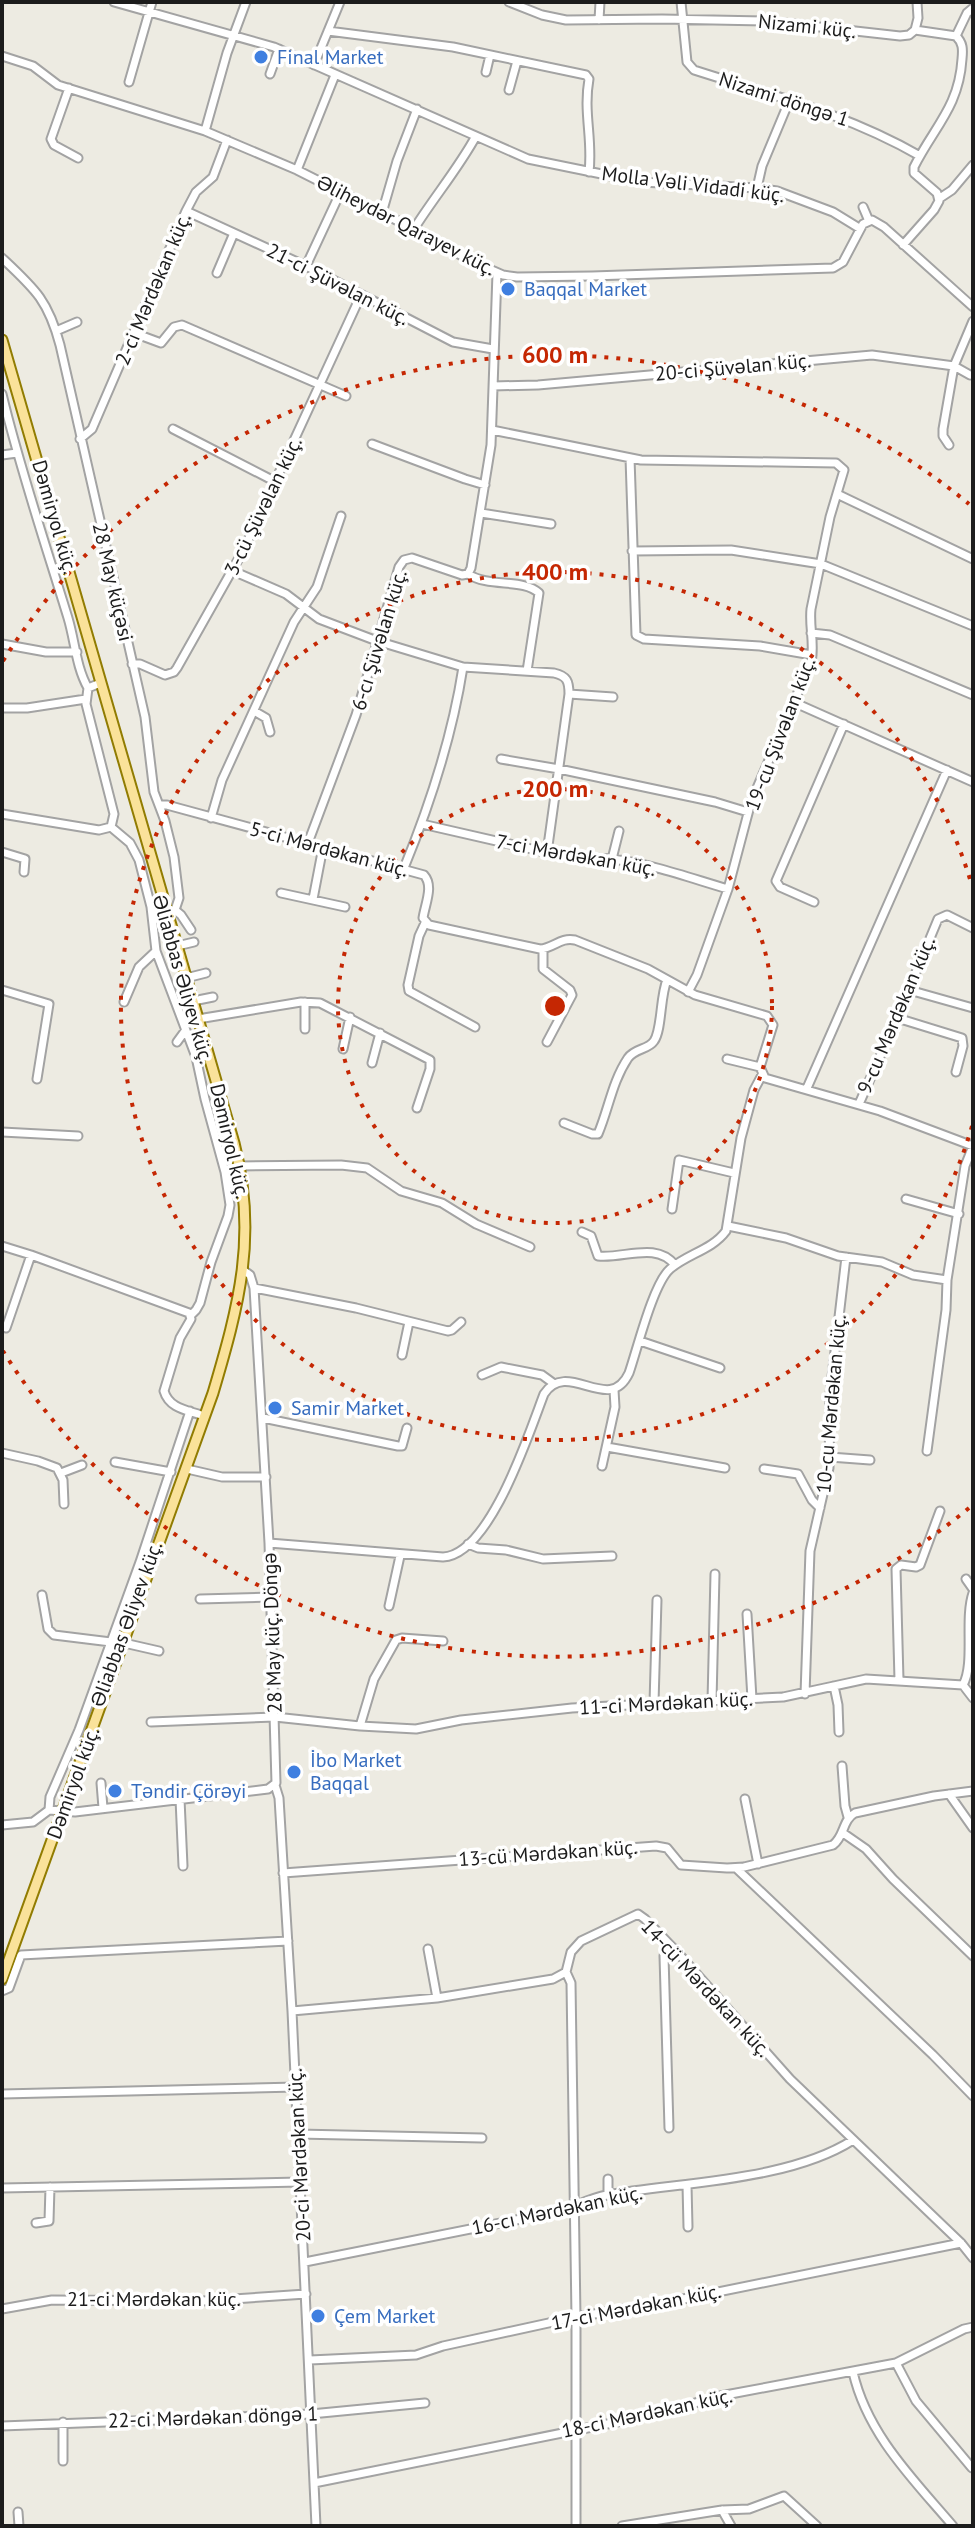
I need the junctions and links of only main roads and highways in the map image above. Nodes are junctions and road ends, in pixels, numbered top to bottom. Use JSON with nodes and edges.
{"nodes":[{"id":1,"x":2,"y":340,"type":"edge"},
{"id":2,"x":2,"y":350,"type":"edge"},
{"id":3,"x":170,"y":914,"type":"junction"},
{"id":4,"x":118,"y":1643,"type":"junction"},
{"id":5,"x":57,"y":1810,"type":"junction"},
{"id":6,"x":2,"y":1968,"type":"edge"},
{"id":7,"x":2,"y":1979,"type":"edge"}],
"edges":[{"from":1,"to":3,"type":"main road","name":"Dəmiryol küç."},
{"from":2,"to":3,"type":"main road","name":"Əliabbas Əliyev küç."},
{"from":3,"to":4,"type":"main road","name":"Əliabbas Əliyev küç."},
{"from":3,"to":4,"type":"main road","name":"Dəmiryol küç."},
{"from":4,"to":5,"type":"main road","name":"Əliabbas Əliyev küç."},
{"from":5,"to":6,"type":"main road","name":"Əliabbas Əliyev küç."},
{"from":5,"to":7,"type":"main road","name":"Dəmiryol küç."}]}
